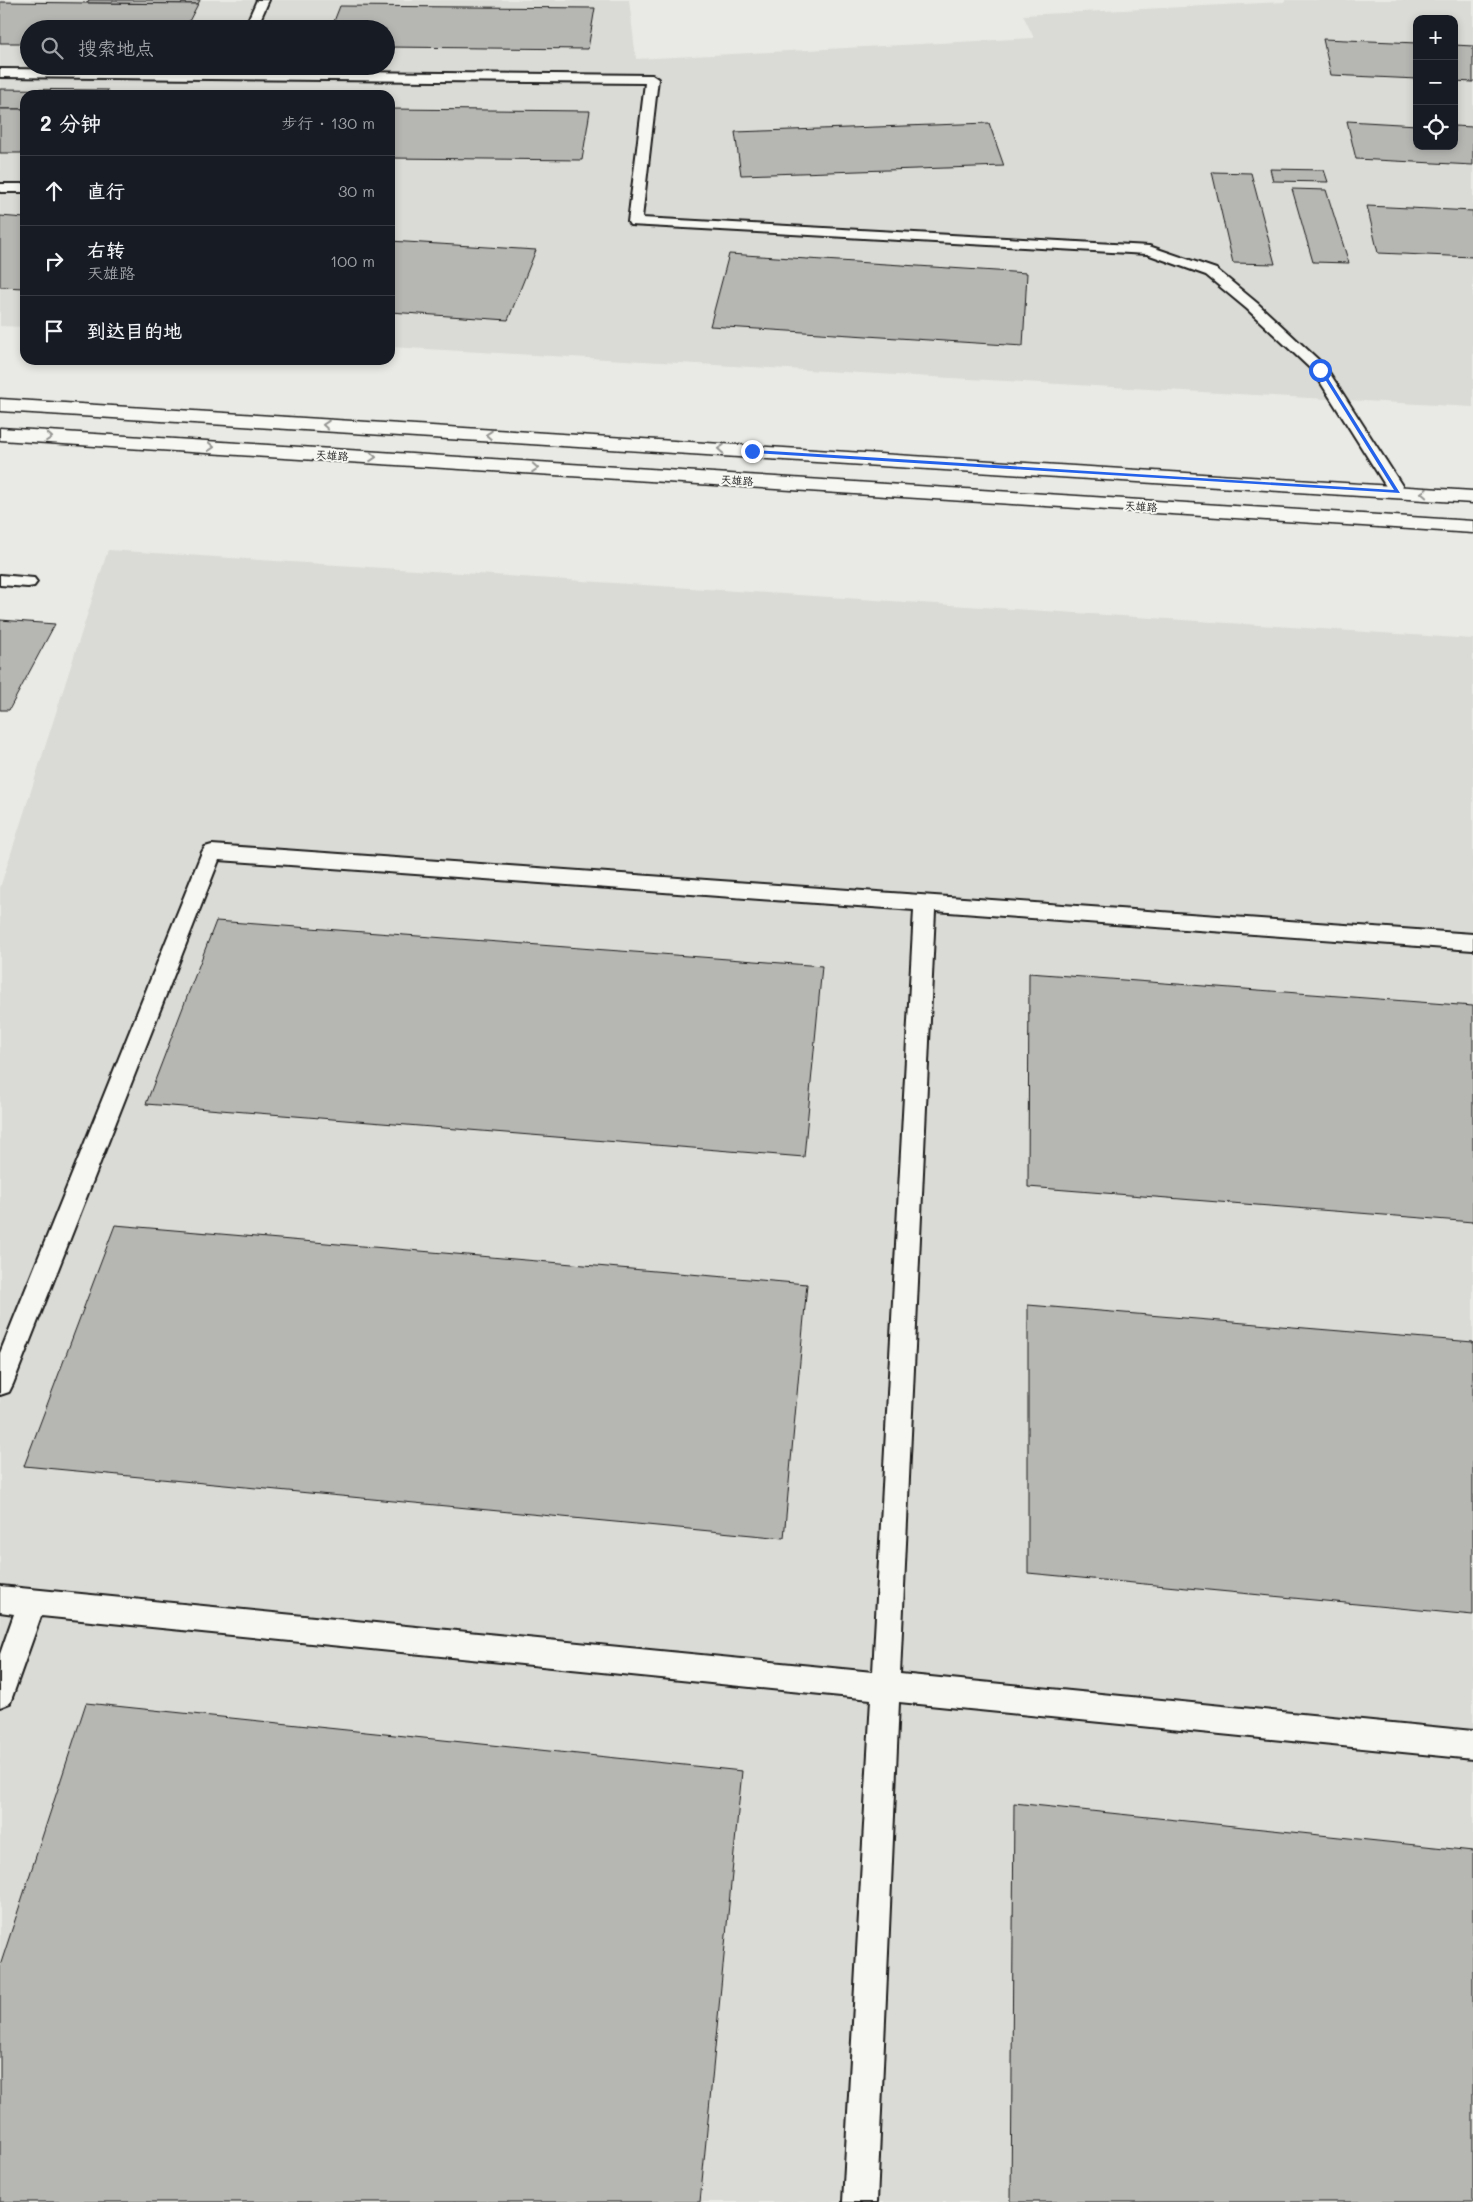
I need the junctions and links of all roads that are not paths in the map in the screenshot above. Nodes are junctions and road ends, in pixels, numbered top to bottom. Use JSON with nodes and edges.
{"nodes":[{"id":1,"x":263,"y":0,"type":"edge"},
{"id":2,"x":254,"y":20,"type":"edge"},
{"id":3,"x":0,"y":73,"type":"edge"},
{"id":4,"x":20,"y":73,"type":"edge"},
{"id":5,"x":251,"y":75,"type":"edge"},
{"id":6,"x":0,"y":188,"type":"edge"},
{"id":7,"x":20,"y":188,"type":"edge"},
{"id":8,"x":0,"y":405,"type":"edge"},
{"id":9,"x":0,"y":434,"type":"edge"},
{"id":10,"x":1398,"y":492,"type":"junction"},
{"id":11,"x":1473,"y":496,"type":"edge"},
{"id":12,"x":1473,"y":527,"type":"edge"},
{"id":13,"x":0,"y":580,"type":"edge"},
{"id":14,"x":28,"y":582,"type":"dead end"},
{"id":15,"x":926,"y":903,"type":"junction"},
{"id":16,"x":1473,"y":942,"type":"edge"},
{"id":17,"x":0,"y":1384,"type":"edge"},
{"id":18,"x":0,"y":1599,"type":"edge"},
{"id":19,"x":32,"y":1602,"type":"junction"},
{"id":20,"x":886,"y":1687,"type":"junction"},
{"id":21,"x":0,"y":1693,"type":"edge"},
{"id":22,"x":1473,"y":1745,"type":"edge"},
{"id":23,"x":860,"y":2202,"type":"edge"}],
"edges":[{"from":1,"to":2,"type":"lane"},
{"from":3,"to":4,"type":"lane"},
{"from":5,"to":10,"type":"lane"},
{"from":6,"to":7,"type":"lane"},
{"from":10,"to":8,"type":"main road","one_way":true},
{"from":9,"to":12,"type":"main road","name":"天雄路","one_way":true},
{"from":11,"to":10,"type":"main road","one_way":true},
{"from":13,"to":14,"type":"lane"},
{"from":15,"to":16,"type":"lane"},
{"from":15,"to":17,"type":"lane"},
{"from":15,"to":20,"type":"lane"},
{"from":18,"to":19,"type":"lane"},
{"from":19,"to":20,"type":"lane"},
{"from":19,"to":21,"type":"lane"},
{"from":20,"to":22,"type":"lane"},
{"from":20,"to":23,"type":"lane"}]}
